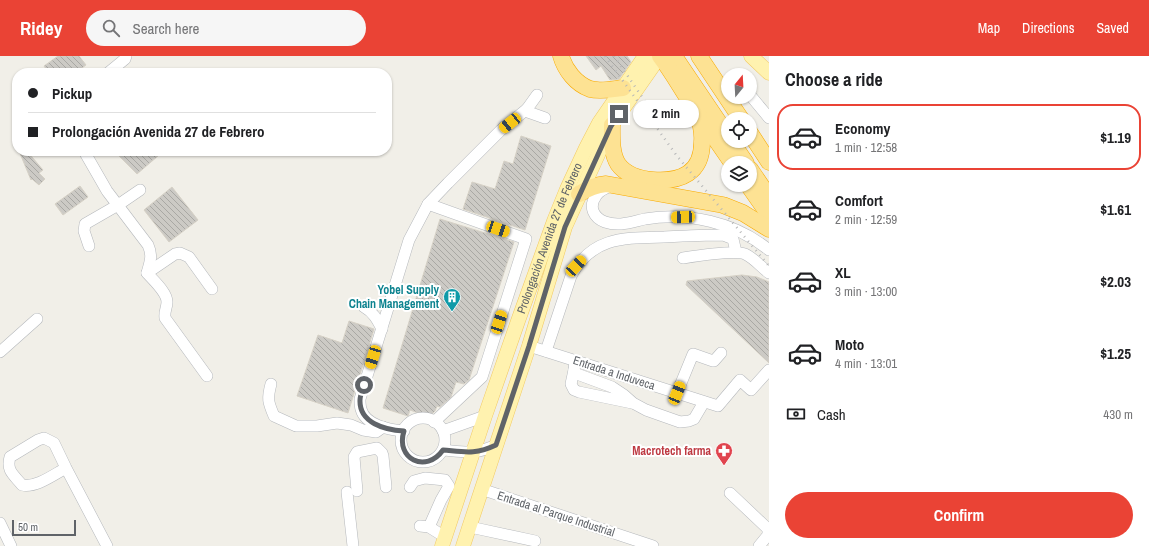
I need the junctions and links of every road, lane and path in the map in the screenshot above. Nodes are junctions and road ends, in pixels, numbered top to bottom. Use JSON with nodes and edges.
{"nodes":[{"id":1,"x":126,"y":56,"type":"edge"},
{"id":2,"x":562,"y":56,"type":"edge"},
{"id":3,"x":660,"y":56,"type":"edge"},
{"id":4,"x":674,"y":56,"type":"edge"},
{"id":5,"x":699,"y":56,"type":"edge"},
{"id":6,"x":751,"y":56,"type":"edge"},
{"id":7,"x":115,"y":68,"type":"edge"},
{"id":8,"x":641,"y":69,"type":"edge"},
{"id":9,"x":769,"y":73,"type":"edge"},
{"id":10,"x":623,"y":88,"type":"junction"},
{"id":11,"x":537,"y":95,"type":"dead end"},
{"id":12,"x":757,"y":103,"type":"edge"},
{"id":13,"x":527,"y":109,"type":"junction"},
{"id":14,"x":697,"y":112,"type":"junction"},
{"id":15,"x":736,"y":112,"type":"edge"},
{"id":16,"x":545,"y":118,"type":"dead end"},
{"id":17,"x":769,"y":118,"type":"edge"},
{"id":18,"x":612,"y":125,"type":"junction"},
{"id":19,"x":721,"y":126,"type":"edge"},
{"id":20,"x":757,"y":144,"type":"edge"},
{"id":21,"x":87,"y":156,"type":"edge"},
{"id":22,"x":727,"y":156,"type":"edge"},
{"id":23,"x":769,"y":162,"type":"edge"},
{"id":24,"x":757,"y":179,"type":"edge"},
{"id":25,"x":614,"y":185,"type":"junction"},
{"id":26,"x":140,"y":190,"type":"dead end"},
{"id":27,"x":753,"y":192,"type":"edge"},
{"id":28,"x":579,"y":194,"type":"junction"},
{"id":29,"x":769,"y":197,"type":"edge"},
{"id":30,"x":428,"y":204,"type":"junction"},
{"id":31,"x":118,"y":205,"type":"junction"},
{"id":32,"x":769,"y":215,"type":"edge"},
{"id":33,"x":769,"y":229,"type":"edge"},
{"id":34,"x":89,"y":246,"type":"dead end"},
{"id":35,"x":769,"y":250,"type":"edge"},
{"id":36,"x":736,"y":252,"type":"junction"},
{"id":37,"x":683,"y":258,"type":"dead end"},
{"id":38,"x":147,"y":273,"type":"junction"},
{"id":39,"x":769,"y":273,"type":"edge"},
{"id":40,"x":212,"y":288,"type":"dead end"},
{"id":41,"x":364,"y":307,"type":"dead end"},
{"id":42,"x":37,"y":318,"type":"dead end"},
{"id":43,"x":518,"y":321,"type":"junction"},
{"id":44,"x":534,"y":326,"type":"junction"},
{"id":45,"x":382,"y":329,"type":"junction"},
{"id":46,"x":529,"y":346,"type":"junction"},
{"id":47,"x":0,"y":352,"type":"edge"},
{"id":48,"x":546,"y":352,"type":"junction"},
{"id":49,"x":721,"y":353,"type":"dead end"},
{"id":50,"x":575,"y":365,"type":"junction"},
{"id":51,"x":769,"y":370,"type":"edge"},
{"id":52,"x":208,"y":376,"type":"dead end"},
{"id":53,"x":271,"y":384,"type":"dead end"},
{"id":54,"x":677,"y":393,"type":"junction"},
{"id":55,"x":704,"y":402,"type":"junction"},
{"id":56,"x":633,"y":404,"type":"junction"},
{"id":57,"x":485,"y":416,"type":"junction"},
{"id":58,"x":434,"y":422,"type":"junction"},
{"id":59,"x":383,"y":427,"type":"junction"},
{"id":60,"x":404,"y":431,"type":"junction"},
{"id":61,"x":443,"y":431,"type":"junction"},
{"id":62,"x":496,"y":445,"type":"junction"},
{"id":63,"x":443,"y":450,"type":"junction"},
{"id":64,"x":473,"y":453,"type":"junction"},
{"id":65,"x":66,"y":468,"type":"junction"},
{"id":66,"x":386,"y":487,"type":"dead end"},
{"id":67,"x":410,"y":487,"type":"dead end"},
{"id":68,"x":482,"y":489,"type":"junction"},
{"id":69,"x":730,"y":493,"type":"dead end"},
{"id":70,"x":0,"y":523,"type":"edge"},
{"id":71,"x":470,"y":527,"type":"junction"},
{"id":72,"x":535,"y":541,"type":"dead end"},
{"id":73,"x":444,"y":542,"type":"edge"},
{"id":74,"x":649,"y":545,"type":"edge"},
{"id":75,"x":11,"y":546,"type":"edge"},
{"id":76,"x":107,"y":546,"type":"edge"},
{"id":77,"x":353,"y":546,"type":"edge"},
{"id":78,"x":463,"y":546,"type":"edge"},
{"id":79,"x":760,"y":546,"type":"edge"}],
"edges":[{"from":1,"to":7,"type":"street"},
{"from":2,"to":10,"type":"highway"},
{"from":3,"to":8,"type":"main road","name":"Prolongación Avenida 27 de Febrero"},
{"from":3,"to":14,"type":"highway"},
{"from":4,"to":19,"type":"highway"},
{"from":5,"to":15,"type":"highway"},
{"from":6,"to":9,"type":"main road"},
{"from":8,"to":10,"type":"main road","name":"Prolongación Avenida 27 de Febrero"},
{"from":8,"to":18,"type":"main road","name":"Prolongación Avenida 27 de Febrero"},
{"from":10,"to":43,"type":"main road","name":"Prolongación Avenida 27 de Febrero"},
{"from":11,"to":13,"type":"street"},
{"from":12,"to":17,"type":"street"},
{"from":13,"to":16,"type":"street"},
{"from":13,"to":30,"type":"street"},
{"from":14,"to":18,"type":"highway"},
{"from":14,"to":22,"type":"highway"},
{"from":18,"to":28,"type":"main road","name":"Prolongación Avenida 27 de Febrero"},
{"from":20,"to":23,"type":"highway"},
{"from":21,"to":31,"type":"street"},
{"from":24,"to":29,"type":"highway"},
{"from":25,"to":28,"type":"highway"},
{"from":25,"to":33,"type":"highway"},
{"from":25,"to":35,"type":"street"},
{"from":26,"to":31,"type":"street"},
{"from":27,"to":32,"type":"highway"},
{"from":28,"to":44,"type":"main road","name":"Prolongación Avenida 27 de Febrero"},
{"from":30,"to":45,"type":"street"},
{"from":30,"to":58,"type":"street"},
{"from":31,"to":34,"type":"street"},
{"from":31,"to":38,"type":"street"},
{"from":36,"to":37,"type":"street"},
{"from":36,"to":39,"type":"street"},
{"from":36,"to":48,"type":"street"},
{"from":38,"to":40,"type":"street"},
{"from":38,"to":52,"type":"street"},
{"from":41,"to":45,"type":"street"},
{"from":42,"to":47,"type":"street"},
{"from":43,"to":44,"type":"main road"},
{"from":43,"to":57,"type":"main road","name":"Prolongación Avenida 27 de Febrero"},
{"from":44,"to":46,"type":"main road","name":"Prolongación Avenida 27 de Febrero"},
{"from":45,"to":59,"type":"street"},
{"from":46,"to":48,"type":"street","name":"Entrada a Induveca"},
{"from":46,"to":62,"type":"main road","name":"Prolongación Avenida 27 de Febrero"},
{"from":48,"to":50,"type":"street","name":"Entrada a Induveca"},
{"from":49,"to":54,"type":"street"},
{"from":50,"to":54,"type":"street","name":"Entrada a Induveca"},
{"from":50,"to":56,"type":"street"},
{"from":50,"to":56,"type":"street"},
{"from":51,"to":55,"type":"street","name":"Entrada a Induveca"},
{"from":53,"to":59,"type":"street"},
{"from":54,"to":55,"type":"street","name":"Entrada a Induveca"},
{"from":55,"to":56,"type":"street"},
{"from":57,"to":61,"type":"street"},
{"from":57,"to":64,"type":"main road","name":"Prolongación Avenida 27 de Febrero"},
{"from":58,"to":60,"type":"street"},
{"from":58,"to":61,"type":"street"},
{"from":59,"to":60,"type":"street"},
{"from":60,"to":63,"type":"street"},
{"from":61,"to":63,"type":"street"},
{"from":62,"to":64,"type":"street"},
{"from":62,"to":68,"type":"main road","name":"Prolongación Avenida 27 de Febrero"},
{"from":63,"to":64,"type":"street"},
{"from":64,"to":73,"type":"main road","name":"Prolongación Avenida 27 de Febrero"},
{"from":65,"to":65,"type":"street"},
{"from":65,"to":76,"type":"street"},
{"from":66,"to":77,"type":"street"},
{"from":67,"to":73,"type":"street"},
{"from":68,"to":71,"type":"main road","name":"Prolongación Avenida 27 de Febrero"},
{"from":68,"to":74,"type":"street","name":"Entrada al Parque Industrial"},
{"from":69,"to":79,"type":"street"},
{"from":70,"to":75,"type":"street"},
{"from":71,"to":72,"type":"street"},
{"from":71,"to":78,"type":"main road","name":"Prolongación Avenida 27 de Febrero"}]}
